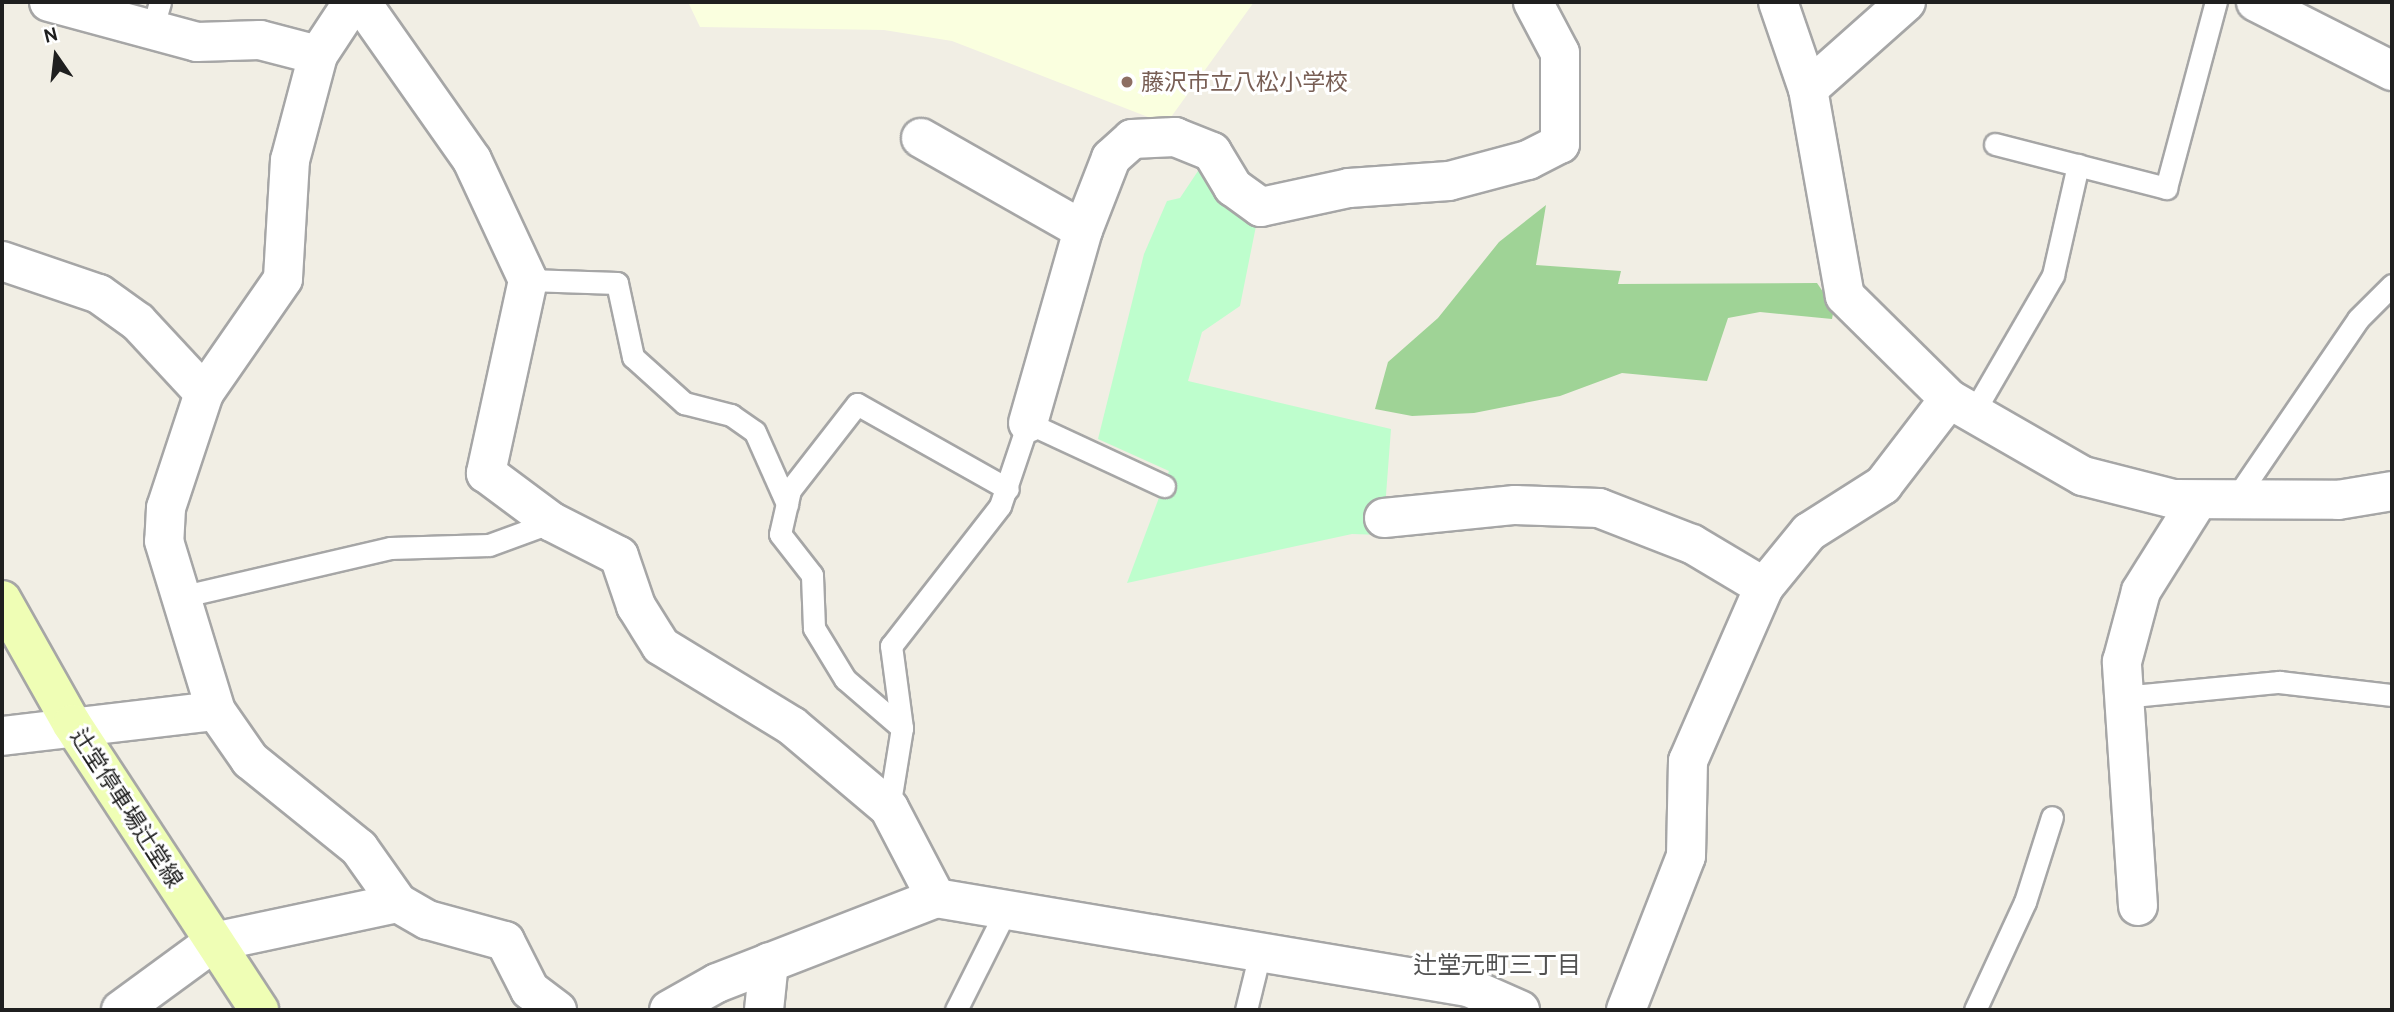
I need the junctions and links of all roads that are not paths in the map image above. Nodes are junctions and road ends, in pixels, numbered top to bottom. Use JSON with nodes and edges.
{"nodes":[{"id":1,"x":49,"y":2,"type":"edge"},
{"id":2,"x":353,"y":2,"type":"edge"},
{"id":3,"x":361,"y":2,"type":"edge"},
{"id":4,"x":1533,"y":2,"type":"edge"},
{"id":5,"x":1779,"y":2,"type":"edge"},
{"id":6,"x":1906,"y":2,"type":"edge"},
{"id":7,"x":2216,"y":2,"type":"edge"},
{"id":8,"x":2256,"y":2,"type":"edge"},
{"id":9,"x":156,"y":16,"type":"edge"},
{"id":10,"x":318,"y":55,"type":"junction"},
{"id":11,"x":2392,"y":71,"type":"edge"},
{"id":12,"x":1808,"y":89,"type":"junction"},
{"id":13,"x":921,"y":138,"type":"dead end"},
{"id":14,"x":1995,"y":144,"type":"dead end"},
{"id":15,"x":2078,"y":165,"type":"junction"},
{"id":16,"x":1083,"y":230,"type":"junction"},
{"id":17,"x":2,"y":261,"type":"edge"},
{"id":18,"x":528,"y":280,"type":"junction"},
{"id":19,"x":2392,"y":285,"type":"edge"},
{"id":20,"x":204,"y":393,"type":"junction"},
{"id":21,"x":1961,"y":407,"type":"junction"},
{"id":22,"x":1028,"y":423,"type":"junction"},
{"id":23,"x":1164,"y":486,"type":"dead end"},
{"id":24,"x":1008,"y":489,"type":"junction"},
{"id":25,"x":2392,"y":491,"type":"edge"},
{"id":26,"x":2216,"y":501,"type":"junction"},
{"id":27,"x":787,"y":504,"type":"junction"},
{"id":28,"x":1384,"y":518,"type":"dead end"},
{"id":29,"x":552,"y":522,"type":"junction"},
{"id":30,"x":1764,"y":587,"type":"junction"},
{"id":31,"x":180,"y":597,"type":"junction"},
{"id":32,"x":2,"y":600,"type":"edge"},
{"id":33,"x":2392,"y":695,"type":"edge"},
{"id":34,"x":2122,"y":697,"type":"junction"},
{"id":35,"x":216,"y":711,"type":"junction"},
{"id":36,"x":72,"y":723,"type":"junction"},
{"id":37,"x":902,"y":728,"type":"junction"},
{"id":38,"x":2,"y":736,"type":"edge"},
{"id":39,"x":889,"y":808,"type":"junction"},
{"id":40,"x":2052,"y":817,"type":"dead end"},
{"id":41,"x":936,"y":898,"type":"junction"},
{"id":42,"x":398,"y":903,"type":"junction"},
{"id":43,"x":2138,"y":906,"type":"dead end"},
{"id":44,"x":1006,"y":910,"type":"junction"},
{"id":45,"x":214,"y":942,"type":"junction"},
{"id":46,"x":1259,"y":953,"type":"junction"},
{"id":47,"x":769,"y":962,"type":"junction"},
{"id":48,"x":121,"y":1010,"type":"edge"},
{"id":49,"x":259,"y":1010,"type":"edge"},
{"id":50,"x":556,"y":1010,"type":"edge"},
{"id":51,"x":669,"y":1010,"type":"edge"},
{"id":52,"x":764,"y":1010,"type":"edge"},
{"id":53,"x":956,"y":1010,"type":"edge"},
{"id":54,"x":1246,"y":1010,"type":"edge"},
{"id":55,"x":1520,"y":1010,"type":"edge"},
{"id":56,"x":1626,"y":1010,"type":"edge"},
{"id":57,"x":1975,"y":1010,"type":"edge"}],
"edges":[{"from":1,"to":9,"type":"street"},
{"from":2,"to":10,"type":"street"},
{"from":3,"to":18,"type":"street"},
{"from":4,"to":16,"type":"street"},
{"from":5,"to":12,"type":"street"},
{"from":6,"to":12,"type":"street"},
{"from":7,"to":15,"type":"lane"},
{"from":8,"to":11,"type":"street"},
{"from":9,"to":10,"type":"street"},
{"from":10,"to":20,"type":"street"},
{"from":12,"to":21,"type":"street"},
{"from":13,"to":16,"type":"street"},
{"from":14,"to":15,"type":"lane"},
{"from":15,"to":21,"type":"lane"},
{"from":16,"to":22,"type":"street"},
{"from":17,"to":20,"type":"street"},
{"from":18,"to":27,"type":"lane"},
{"from":18,"to":29,"type":"street"},
{"from":19,"to":26,"type":"lane"},
{"from":20,"to":31,"type":"street"},
{"from":21,"to":26,"type":"street"},
{"from":21,"to":30,"type":"street"},
{"from":22,"to":23,"type":"lane"},
{"from":22,"to":24,"type":"lane"},
{"from":24,"to":27,"type":"lane"},
{"from":24,"to":37,"type":"lane"},
{"from":25,"to":26,"type":"street"},
{"from":26,"to":34,"type":"street"},
{"from":27,"to":37,"type":"lane"},
{"from":28,"to":30,"type":"street"},
{"from":29,"to":31,"type":"lane"},
{"from":29,"to":39,"type":"street"},
{"from":30,"to":56,"type":"street"},
{"from":31,"to":35,"type":"street"},
{"from":32,"to":36,"type":"main road","name":"辻堂停車場辻堂線"},
{"from":33,"to":34,"type":"lane"},
{"from":34,"to":43,"type":"street"},
{"from":35,"to":36,"type":"street"},
{"from":35,"to":42,"type":"street"},
{"from":36,"to":38,"type":"street"},
{"from":36,"to":45,"type":"main road","name":"辻堂停車場辻堂線"},
{"from":37,"to":39,"type":"lane"},
{"from":39,"to":41,"type":"street"},
{"from":40,"to":57,"type":"lane"},
{"from":41,"to":44,"type":"street"},
{"from":41,"to":47,"type":"street"},
{"from":42,"to":45,"type":"street"},
{"from":42,"to":50,"type":"street"},
{"from":44,"to":46,"type":"street"},
{"from":44,"to":53,"type":"lane"},
{"from":45,"to":48,"type":"street"},
{"from":45,"to":49,"type":"main road","name":"辻堂停車場辻堂線"},
{"from":46,"to":54,"type":"lane"},
{"from":46,"to":55,"type":"street"},
{"from":47,"to":51,"type":"street"},
{"from":47,"to":52,"type":"street"}]}
